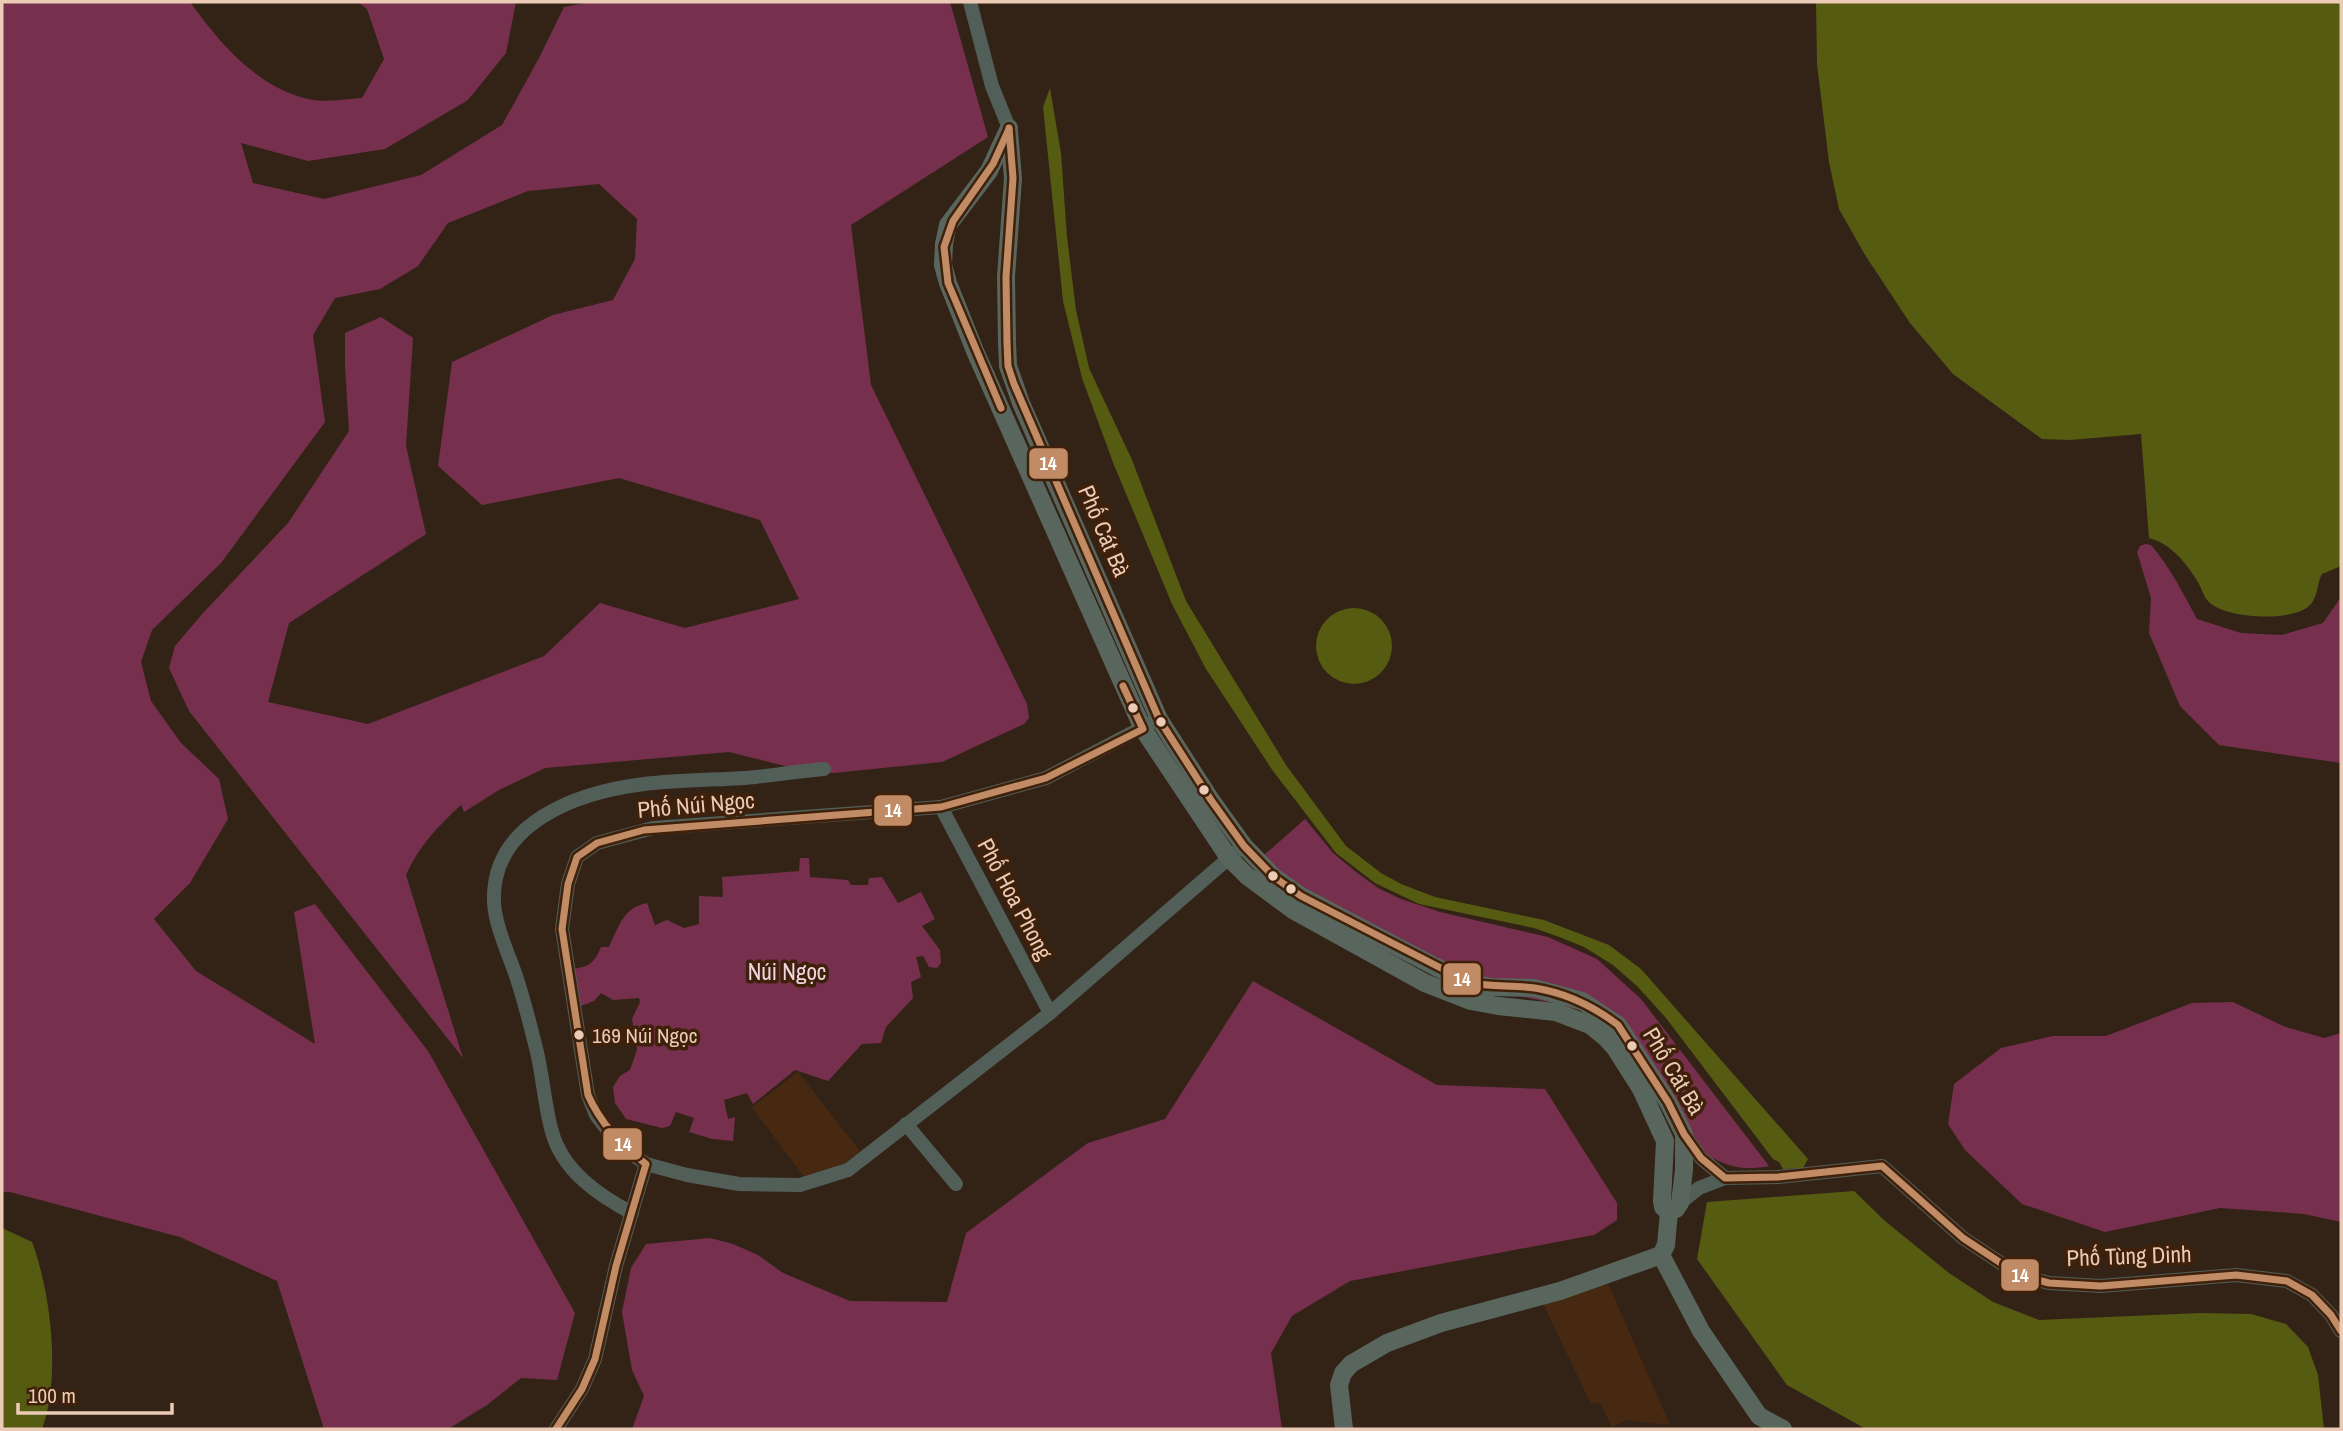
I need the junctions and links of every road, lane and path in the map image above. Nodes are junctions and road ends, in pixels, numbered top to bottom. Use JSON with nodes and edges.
{"nodes":[{"id":1,"x":970,"y":2,"type":"edge"},
{"id":2,"x":1009,"y":128,"type":"junction"},
{"id":3,"x":1073,"y":522,"type":"junction"},
{"id":4,"x":1056,"y":529,"type":"junction"},
{"id":5,"x":1158,"y":719,"type":"junction"},
{"id":6,"x":1143,"y":729,"type":"junction"},
{"id":7,"x":824,"y":769,"type":"dead end"},
{"id":8,"x":941,"y":807,"type":"junction"},
{"id":9,"x":1244,"y":846,"type":"junction"},
{"id":10,"x":1229,"y":858,"type":"junction"},
{"id":11,"x":1411,"y":966,"type":"junction"},
{"id":12,"x":1049,"y":1013,"type":"junction"},
{"id":13,"x":1595,"y":1018,"type":"junction"},
{"id":14,"x":906,"y":1124,"type":"junction"},
{"id":15,"x":1684,"y":1134,"type":"junction"},
{"id":16,"x":1665,"y":1142,"type":"junction"},
{"id":17,"x":646,"y":1164,"type":"junction"},
{"id":18,"x":1725,"y":1178,"type":"junction"},
{"id":19,"x":956,"y":1184,"type":"dead end"},
{"id":20,"x":1674,"y":1208,"type":"junction"},
{"id":21,"x":632,"y":1213,"type":"junction"},
{"id":22,"x":1661,"y":1255,"type":"junction"},
{"id":23,"x":2341,"y":1331,"type":"edge"},
{"id":24,"x":556,"y":1429,"type":"edge"},
{"id":25,"x":1344,"y":1429,"type":"edge"},
{"id":26,"x":1783,"y":1429,"type":"edge"}],
"edges":[{"from":1,"to":2,"type":"street"},
{"from":2,"to":3,"type":"main road","name":"Phố Cát Bà"},
{"from":2,"to":4,"type":"main road","name":"Phố Cát Bà"},
{"from":3,"to":4,"type":"main road"},
{"from":3,"to":5,"type":"main road","name":"Phố Cát Bà"},
{"from":4,"to":6,"type":"main road","name":"Phố Cát Bà"},
{"from":5,"to":6,"type":"street"},
{"from":5,"to":9,"type":"main road","name":"Phố Cát Bà"},
{"from":6,"to":8,"type":"street","name":"Phố Núi Ngọc"},
{"from":6,"to":10,"type":"main road","name":"Phố Cát Bà"},
{"from":7,"to":21,"type":"street"},
{"from":8,"to":12,"type":"street","name":"Phố Hoa Phong"},
{"from":8,"to":17,"type":"street","name":"Phố Núi Ngọc"},
{"from":9,"to":10,"type":"street","name":"Phố Núi Ngọc"},
{"from":9,"to":11,"type":"main road","name":"Phố Cát Bà"},
{"from":10,"to":11,"type":"main road","name":"Phố Cát Bà"},
{"from":10,"to":12,"type":"street","name":"Phố Núi Ngọc"},
{"from":11,"to":13,"type":"main road","name":"Phố Cát Bà"},
{"from":12,"to":14,"type":"street","name":"Phố Núi Ngọc"},
{"from":13,"to":15,"type":"main road","name":"Phố Cát Bà"},
{"from":13,"to":16,"type":"main road","name":"Phố Cát Bà"},
{"from":14,"to":17,"type":"street","name":"Phố Núi Ngọc"},
{"from":14,"to":19,"type":"street"},
{"from":15,"to":16,"type":"main road"},
{"from":15,"to":18,"type":"street"},
{"from":15,"to":20,"type":"main road","name":"Phố Cát Bà"},
{"from":16,"to":20,"type":"main road","name":"Phố Cát Bà"},
{"from":17,"to":21,"type":"street"},
{"from":18,"to":20,"type":"street"},
{"from":18,"to":23,"type":"street","name":"Phố Tùng Dinh"},
{"from":20,"to":22,"type":"main road","name":"Phố Cát Bà"},
{"from":21,"to":24,"type":"street"},
{"from":22,"to":25,"type":"main road"},
{"from":22,"to":26,"type":"main road"}]}
